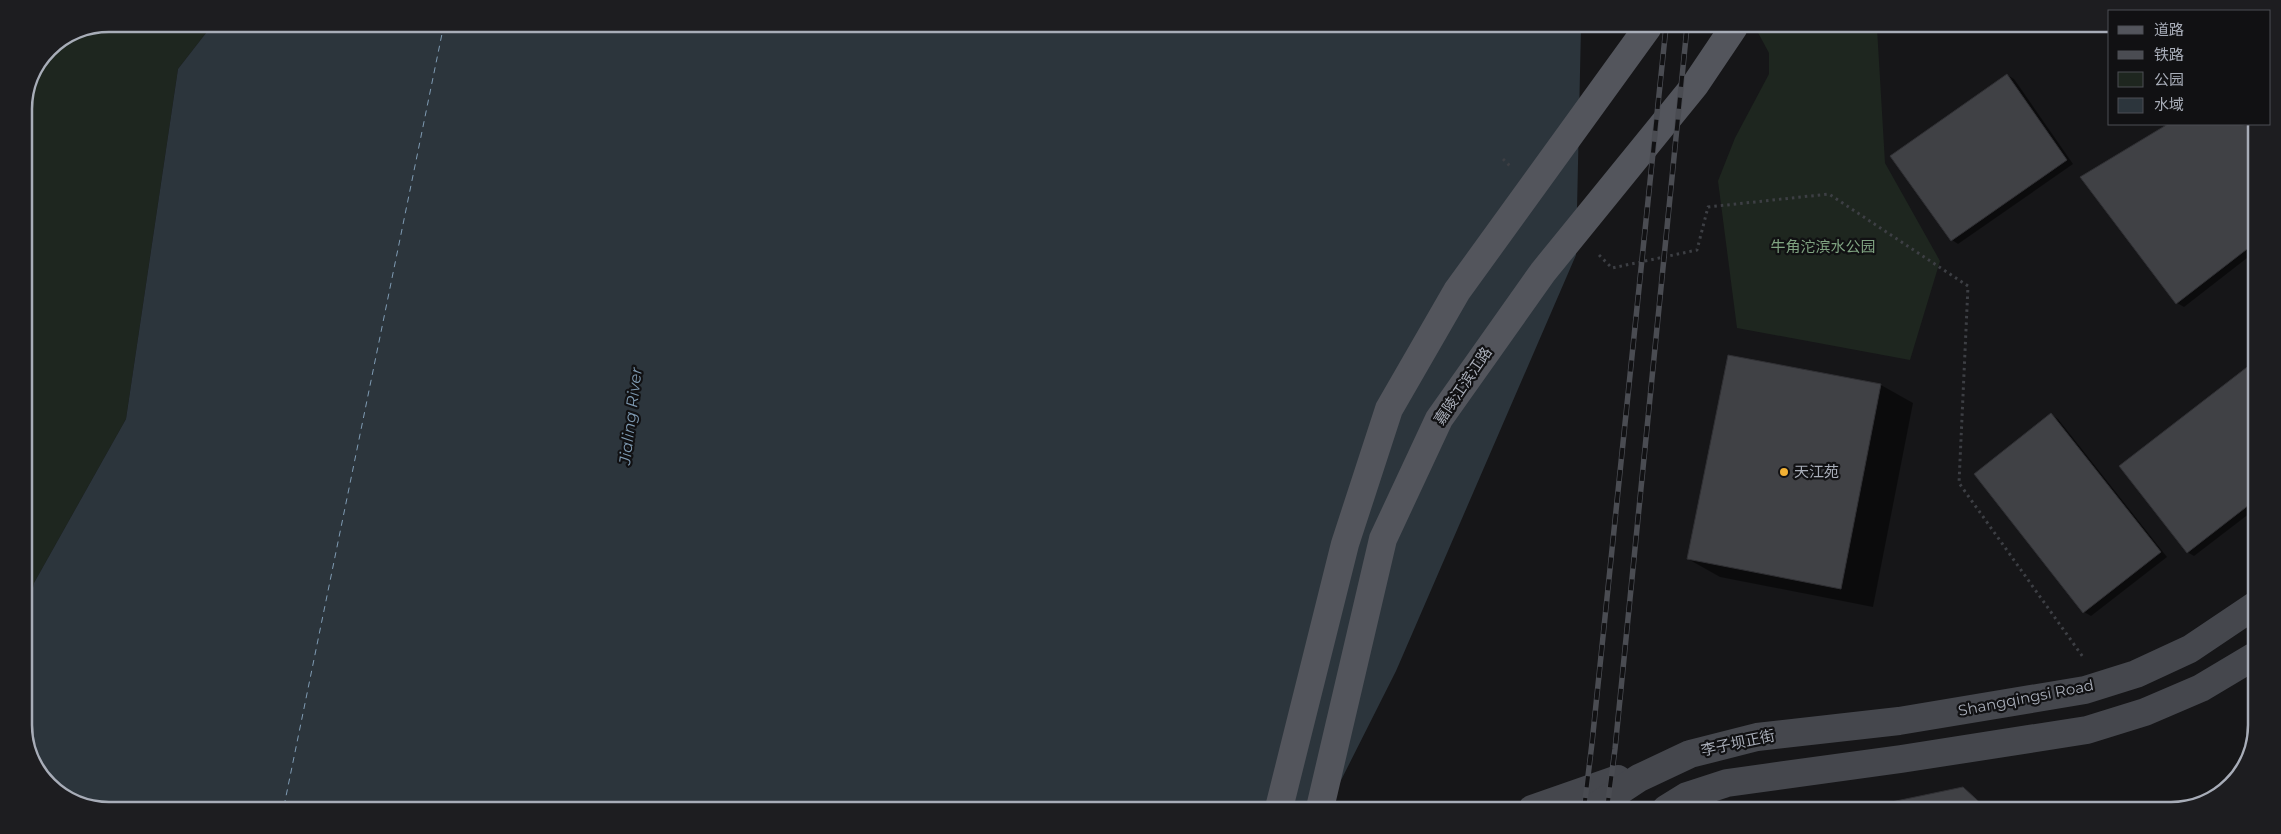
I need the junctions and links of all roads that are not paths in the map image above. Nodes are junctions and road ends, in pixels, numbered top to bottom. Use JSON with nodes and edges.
{"nodes":[{"id":1,"x":1644,"y":33,"type":"edge"},
{"id":2,"x":1730,"y":33,"type":"edge"},
{"id":3,"x":2248,"y":610,"type":"edge"},
{"id":4,"x":2248,"y":660,"type":"edge"},
{"id":5,"x":1899,"y":721,"type":"joint"},
{"id":6,"x":1690,"y":754,"type":"junction"},
{"id":7,"x":1280,"y":802,"type":"edge"},
{"id":8,"x":1321,"y":802,"type":"edge"},
{"id":9,"x":1552,"y":802,"type":"edge"},
{"id":10,"x":1603,"y":802,"type":"edge"},
{"id":11,"x":1677,"y":802,"type":"edge"}],
"edges":[{"from":1,"to":7,"type":"main road"},
{"from":2,"to":8,"type":"main road","name":"嘉陵江滨江路"},
{"from":3,"to":5,"type":"main road","name":"Shangqingsi Road"},
{"from":4,"to":11,"type":"main road"},
{"from":5,"to":6,"type":"main road","name":"李子坝正街"},
{"from":6,"to":9,"type":"main road"},
{"from":6,"to":10,"type":"main road","name":"李子坝正街"}]}
